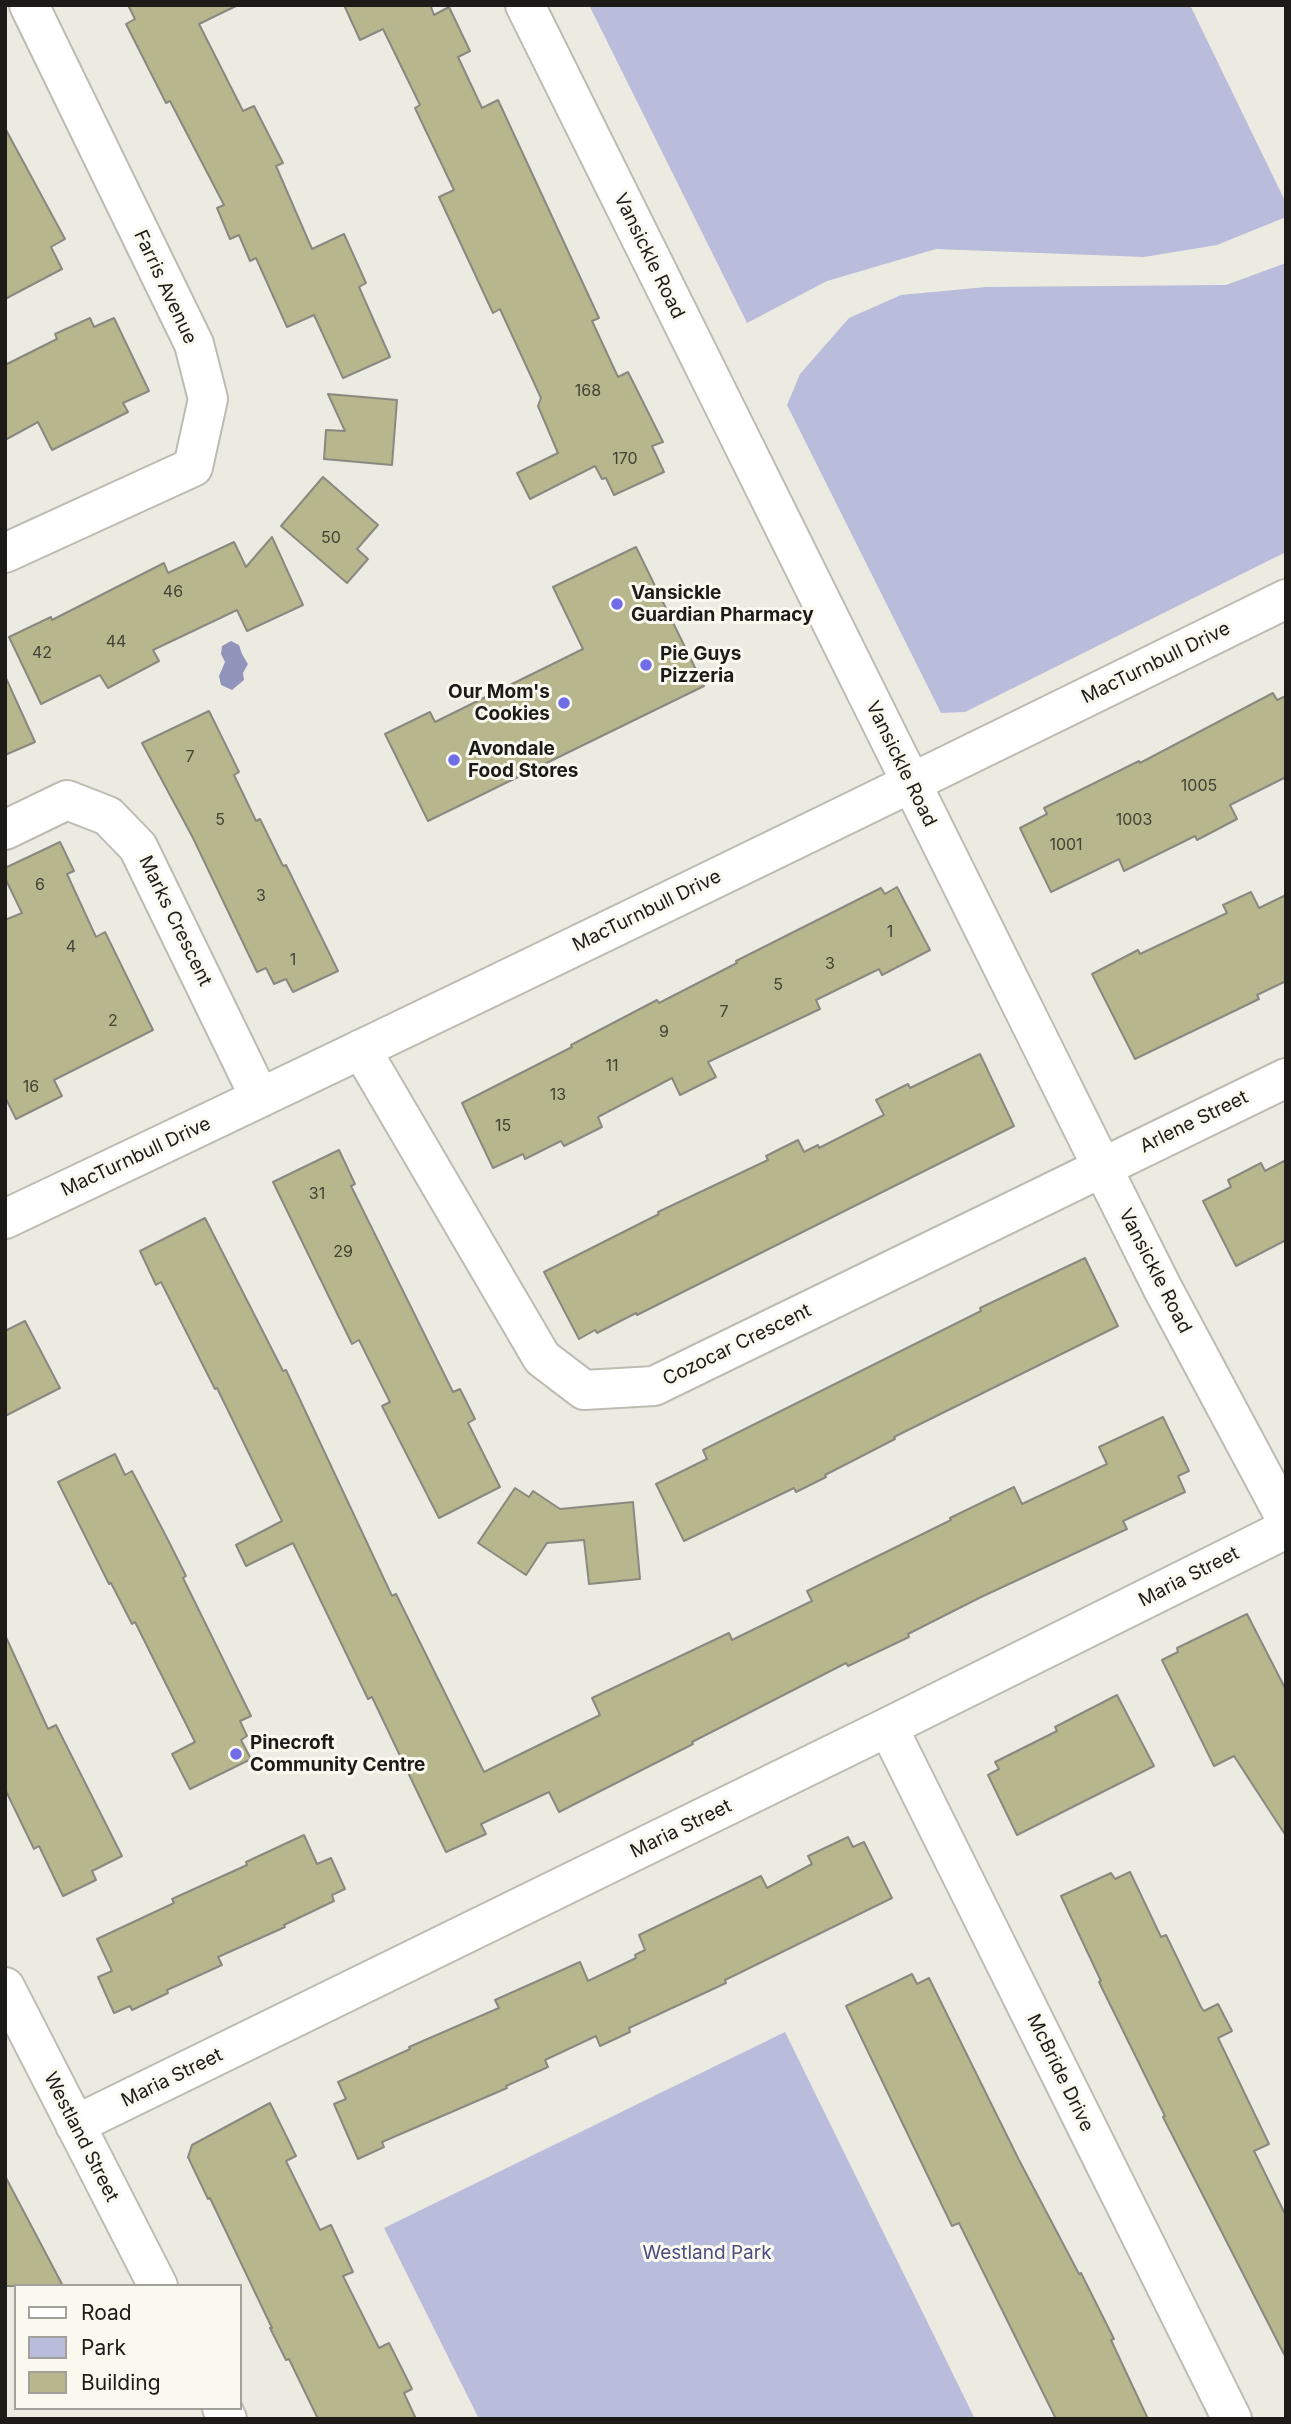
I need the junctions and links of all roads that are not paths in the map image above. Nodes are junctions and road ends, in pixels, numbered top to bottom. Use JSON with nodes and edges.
{"nodes":[{"id":1,"x":29,"y":5,"type":"edge"},
{"id":2,"x":525,"y":5,"type":"edge"},
{"id":3,"x":5,"y":553,"type":"edge"},
{"id":4,"x":1286,"y":599,"type":"edge"},
{"id":5,"x":911,"y":784,"type":"junction"},
{"id":6,"x":5,"y":830,"type":"edge"},
{"id":7,"x":361,"y":1049,"type":"junction"},
{"id":8,"x":1286,"y":1078,"type":"edge"},
{"id":9,"x":260,"y":1098,"type":"junction"},
{"id":10,"x":1102,"y":1167,"type":"junction"},
{"id":11,"x":5,"y":1219,"type":"edge"},
{"id":12,"x":1286,"y":1519,"type":"edge"},
{"id":13,"x":1286,"y":1529,"type":"edge"},
{"id":14,"x":888,"y":1727,"type":"junction"},
{"id":15,"x":5,"y":1987,"type":"edge"},
{"id":16,"x":75,"y":2125,"type":"junction"},
{"id":17,"x":157,"y":2284,"type":"edge"},
{"id":18,"x":1232,"y":2419,"type":"edge"}],
"edges":[{"from":1,"to":3,"type":"street","name":"Farris Avenue"},
{"from":2,"to":5,"type":"street","name":"Vansickle Road"},
{"from":4,"to":5,"type":"street","name":"MacTurnbull Drive"},
{"from":5,"to":7,"type":"street","name":"MacTurnbull Drive"},
{"from":5,"to":10,"type":"street","name":"Vansickle Road"},
{"from":6,"to":9,"type":"street","name":"Marks Crescent"},
{"from":7,"to":9,"type":"street","name":"MacTurnbull Drive"},
{"from":7,"to":10,"type":"street","name":"Cozocar Crescent"},
{"from":8,"to":10,"type":"street","name":"Arlene Street"},
{"from":9,"to":11,"type":"street","name":"MacTurnbull Drive"},
{"from":10,"to":12,"type":"street","name":"Vansickle Road"},
{"from":13,"to":14,"type":"street","name":"Maria Street"},
{"from":14,"to":16,"type":"street","name":"Maria Street"},
{"from":14,"to":18,"type":"street","name":"McBride Drive"},
{"from":15,"to":16,"type":"street","name":"Westland Street"},
{"from":16,"to":17,"type":"street","name":"Westland Street"}]}
